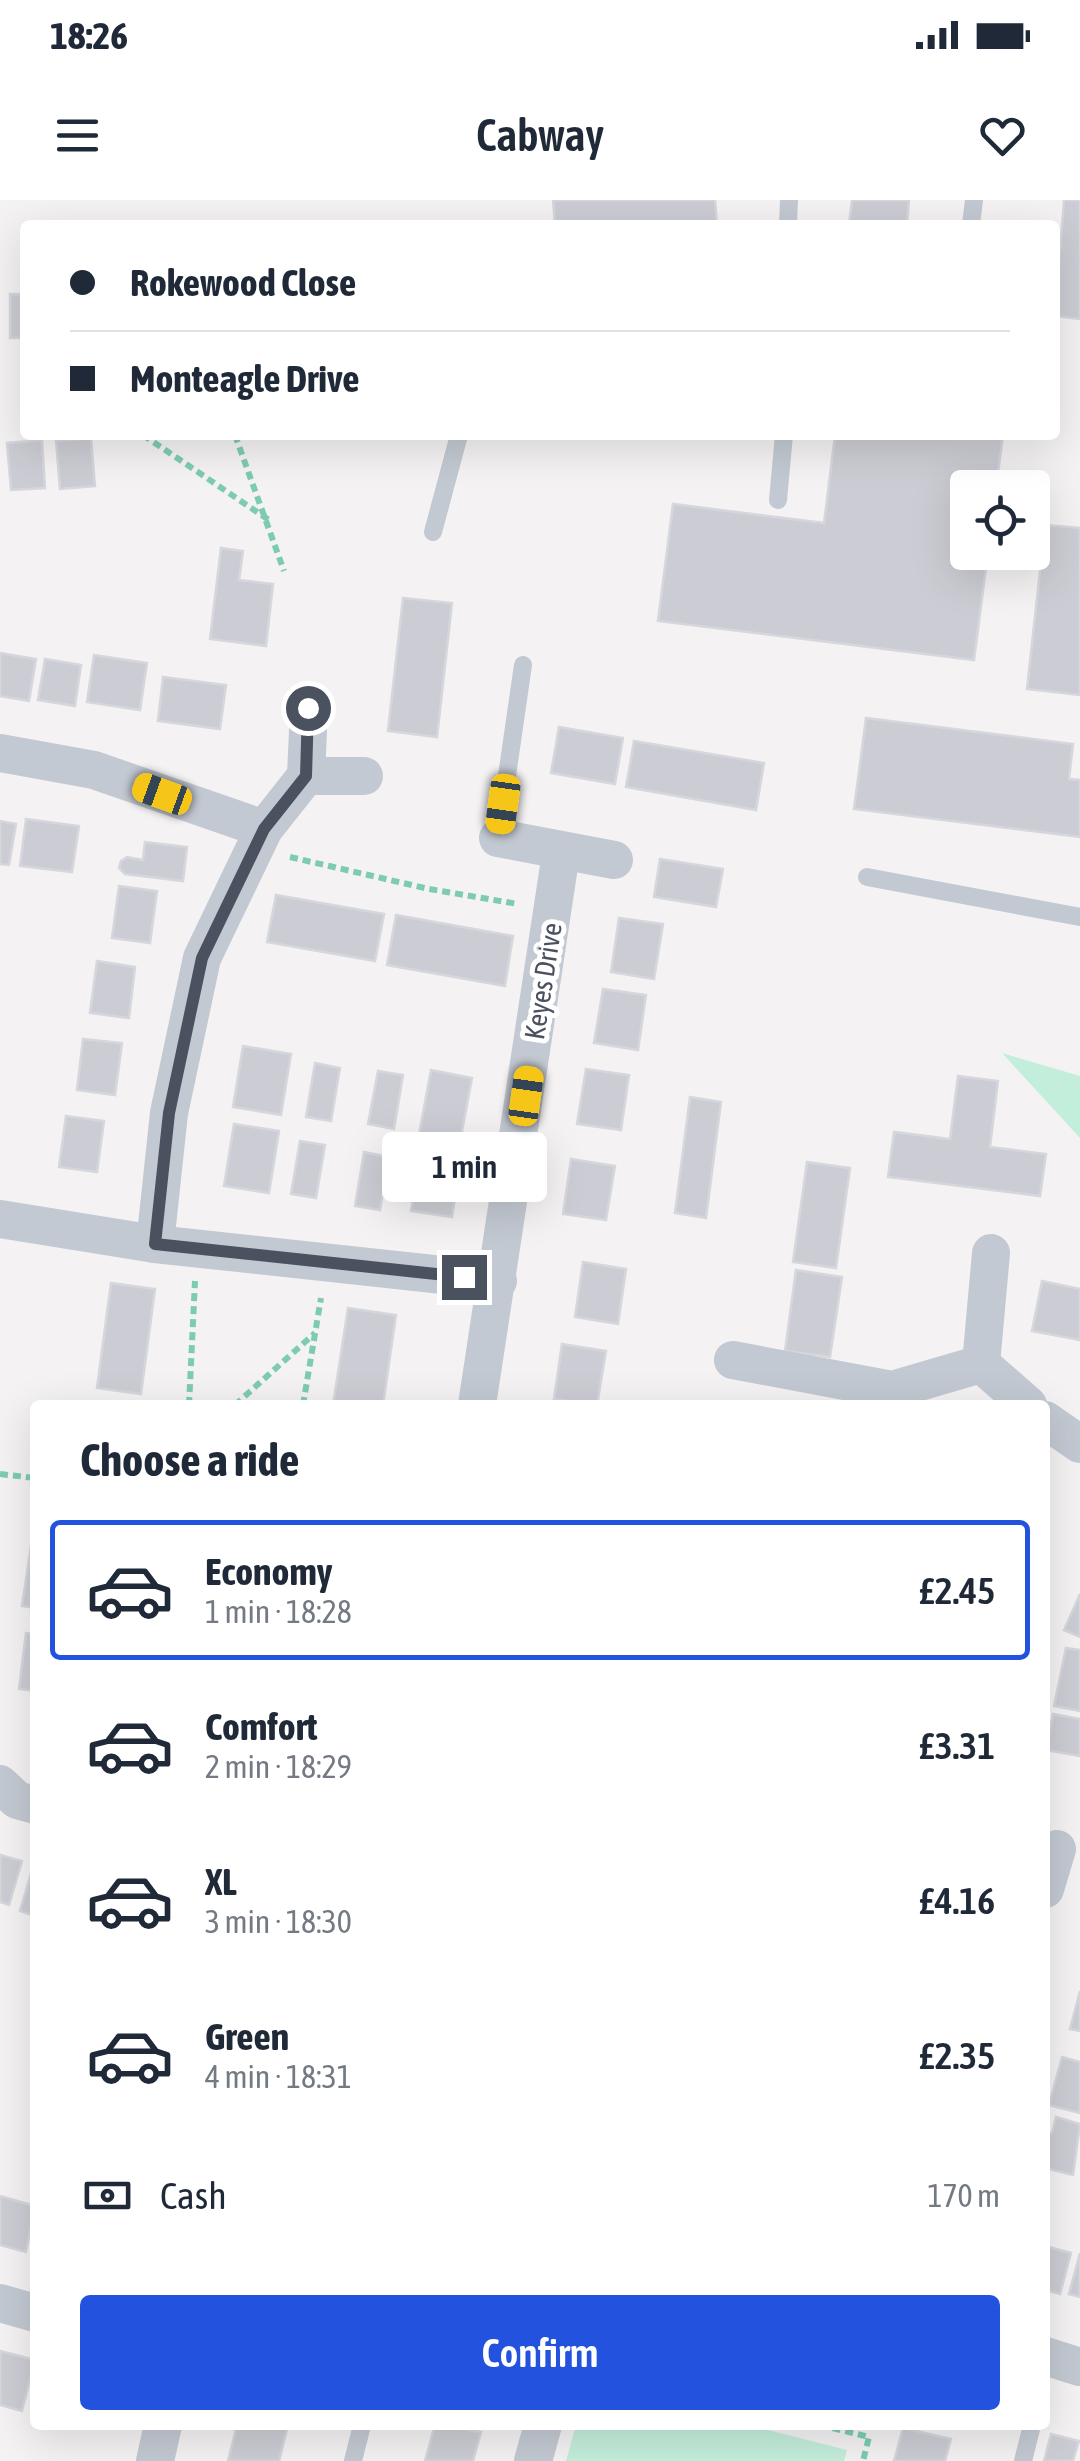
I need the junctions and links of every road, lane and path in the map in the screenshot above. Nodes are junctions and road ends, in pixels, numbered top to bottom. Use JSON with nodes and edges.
{"nodes":[{"id":1,"x":150,"y":440,"type":"edge"},
{"id":2,"x":238,"y":440,"type":"edge"},
{"id":3,"x":458,"y":440,"type":"edge"},
{"id":4,"x":784,"y":440,"type":"edge"},
{"id":5,"x":778,"y":500,"type":"dead end"},
{"id":6,"x":269,"y":520,"type":"junction"},
{"id":7,"x":433,"y":532,"type":"dead end"},
{"id":8,"x":284,"y":571,"type":"dead end"},
{"id":9,"x":523,"y":665,"type":"dead end"},
{"id":10,"x":308,"y":708,"type":"dead end"},
{"id":11,"x":0,"y":753,"type":"edge"},
{"id":12,"x":306,"y":776,"type":"junction"},
{"id":13,"x":364,"y":776,"type":"dead end"},
{"id":14,"x":498,"y":838,"type":"joint"},
{"id":15,"x":259,"y":839,"type":"junction"},
{"id":16,"x":561,"y":853,"type":"junction"},
{"id":17,"x":614,"y":860,"type":"dead end"},
{"id":18,"x":866,"y":877,"type":"dead end"},
{"id":19,"x":553,"y":910,"type":"junction"},
{"id":20,"x":1080,"y":916,"type":"edge"},
{"id":21,"x":1,"y":1228,"type":"edge"},
{"id":22,"x":155,"y":1244,"type":"junction"},
{"id":23,"x":196,"y":1248,"type":"junction"},
{"id":24,"x":991,"y":1252,"type":"dead end"},
{"id":25,"x":326,"y":1262,"type":"junction"},
{"id":26,"x":498,"y":1281,"type":"junction"},
{"id":27,"x":315,"y":1333,"type":"junction"},
{"id":28,"x":733,"y":1360,"type":"dead end"},
{"id":29,"x":981,"y":1364,"type":"junction"},
{"id":30,"x":189,"y":1400,"type":"edge"},
{"id":31,"x":241,"y":1400,"type":"edge"},
{"id":32,"x":304,"y":1400,"type":"edge"},
{"id":33,"x":478,"y":1400,"type":"edge"},
{"id":34,"x":1022,"y":1400,"type":"edge"},
{"id":35,"x":1050,"y":1423,"type":"edge"},
{"id":36,"x":1080,"y":1444,"type":"edge"},
{"id":37,"x":0,"y":1474,"type":"edge"},
{"id":38,"x":30,"y":1477,"type":"edge"},
{"id":39,"x":0,"y":1784,"type":"edge"},
{"id":40,"x":30,"y":1804,"type":"edge"},
{"id":41,"x":1061,"y":1850,"type":"edge"},
{"id":42,"x":1050,"y":1877,"type":"edge"},
{"id":43,"x":0,"y":2303,"type":"edge"},
{"id":44,"x":30,"y":2312,"type":"edge"},
{"id":45,"x":162,"y":2430,"type":"edge"},
{"id":46,"x":361,"y":2430,"type":"edge"},
{"id":47,"x":542,"y":2430,"type":"edge"},
{"id":48,"x":850,"y":2430,"type":"edge"},
{"id":49,"x":1031,"y":2430,"type":"edge"},
{"id":50,"x":155,"y":2461,"type":"edge"},
{"id":51,"x":353,"y":2461,"type":"edge"},
{"id":52,"x":533,"y":2461,"type":"edge"},
{"id":53,"x":864,"y":2461,"type":"edge"},
{"id":54,"x":1023,"y":2461,"type":"edge"}],
"edges":[{"from":1,"to":6,"type":"path"},
{"from":2,"to":6,"type":"path"},
{"from":3,"to":7,"type":"lane"},
{"from":4,"to":5,"type":"lane"},
{"from":6,"to":8,"type":"path"},
{"from":9,"to":14,"type":"lane"},
{"from":10,"to":12,"type":"street"},
{"from":11,"to":15,"type":"street"},
{"from":12,"to":13,"type":"street"},
{"from":12,"to":15,"type":"street"},
{"from":14,"to":16,"type":"street"},
{"from":15,"to":19,"type":"path"},
{"from":15,"to":22,"type":"street"},
{"from":16,"to":17,"type":"street"},
{"from":16,"to":19,"type":"street","name":"Keyes Drive"},
{"from":18,"to":20,"type":"lane"},
{"from":19,"to":26,"type":"street","name":"Keyes Drive"},
{"from":21,"to":22,"type":"street"},
{"from":22,"to":23,"type":"street"},
{"from":23,"to":25,"type":"street"},
{"from":23,"to":30,"type":"path"},
{"from":24,"to":29,"type":"street"},
{"from":25,"to":26,"type":"street"},
{"from":25,"to":27,"type":"path"},
{"from":26,"to":33,"type":"street","name":"Keyes Drive"},
{"from":27,"to":31,"type":"path"},
{"from":27,"to":32,"type":"path"},
{"from":28,"to":29,"type":"street"},
{"from":29,"to":34,"type":"street"},
{"from":35,"to":36,"type":"street"},
{"from":37,"to":38,"type":"path"},
{"from":39,"to":40,"type":"street"},
{"from":41,"to":42,"type":"street"},
{"from":43,"to":44,"type":"street"},
{"from":45,"to":50,"type":"street"},
{"from":46,"to":51,"type":"lane"},
{"from":47,"to":52,"type":"street"},
{"from":48,"to":53,"type":"path"},
{"from":49,"to":54,"type":"lane"}]}
